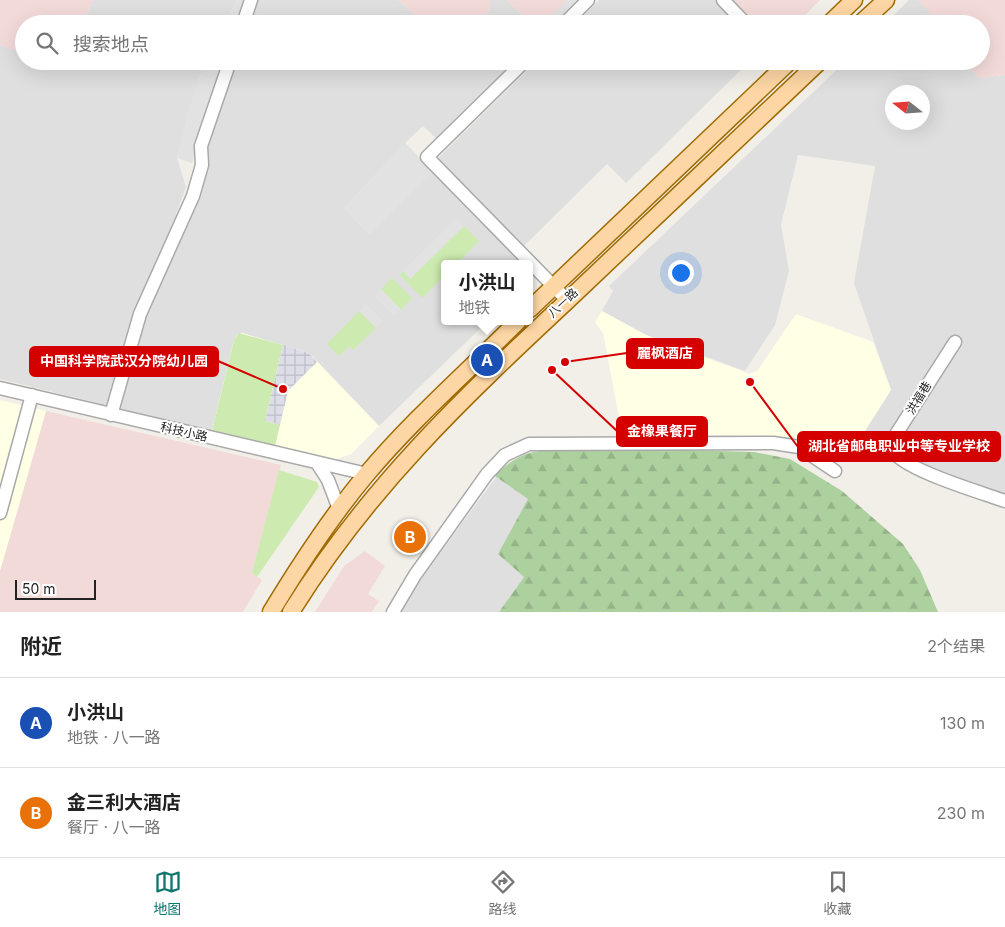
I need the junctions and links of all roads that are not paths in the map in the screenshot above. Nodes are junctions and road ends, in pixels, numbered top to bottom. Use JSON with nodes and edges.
{"nodes":[{"id":1,"x":251,"y":0,"type":"edge"},
{"id":2,"x":588,"y":0,"type":"edge"},
{"id":3,"x":723,"y":0,"type":"edge"},
{"id":4,"x":854,"y":0,"type":"edge"},
{"id":5,"x":886,"y":0,"type":"edge"},
{"id":6,"x":891,"y":0,"type":"edge"},
{"id":7,"x":246,"y":15,"type":"edge"},
{"id":8,"x":573,"y":15,"type":"edge"},
{"id":9,"x":737,"y":15,"type":"edge"},
{"id":10,"x":838,"y":15,"type":"edge"},
{"id":11,"x":870,"y":15,"type":"edge"},
{"id":12,"x":871,"y":15,"type":"edge"},
{"id":13,"x":227,"y":70,"type":"edge"},
{"id":14,"x":516,"y":70,"type":"edge"},
{"id":15,"x":778,"y":70,"type":"edge"},
{"id":16,"x":810,"y":70,"type":"edge"},
{"id":17,"x":528,"y":260,"type":"edge"},
{"id":18,"x":533,"y":265,"type":"edge"},
{"id":19,"x":554,"y":286,"type":"junction"},
{"id":20,"x":567,"y":300,"type":"junction"},
{"id":21,"x":533,"y":306,"type":"edge"},
{"id":22,"x":514,"y":325,"type":"edge"},
{"id":23,"x":955,"y":342,"type":"dead end"},
{"id":24,"x":0,"y":388,"type":"edge"},
{"id":25,"x":32,"y":395,"type":"junction"},
{"id":26,"x":111,"y":415,"type":"junction"},
{"id":27,"x":317,"y":463,"type":"junction"},
{"id":28,"x":835,"y":472,"type":"dead end"},
{"id":29,"x":367,"y":474,"type":"junction"},
{"id":30,"x":1005,"y":501,"type":"edge"},
{"id":31,"x":338,"y":509,"type":"junction"},
{"id":32,"x":0,"y":513,"type":"edge"},
{"id":33,"x":271,"y":612,"type":"edge"},
{"id":34,"x":292,"y":612,"type":"edge"},
{"id":35,"x":393,"y":612,"type":"edge"}],
"edges":[{"from":1,"to":7,"type":"street"},
{"from":2,"to":8,"type":"street"},
{"from":3,"to":9,"type":"street"},
{"from":4,"to":10,"type":"main road"},
{"from":5,"to":11,"type":"main road"},
{"from":6,"to":12,"type":"main road"},
{"from":13,"to":26,"type":"street"},
{"from":14,"to":17,"type":"street"},
{"from":15,"to":19,"type":"main road","name":"八一路"},
{"from":16,"to":20,"type":"main road","name":"八一路"},
{"from":18,"to":19,"type":"street"},
{"from":19,"to":20,"type":"street"},
{"from":19,"to":21,"type":"main road","name":"八一路"},
{"from":20,"to":34,"type":"main road","name":"八一路"},
{"from":22,"to":29,"type":"main road"},
{"from":23,"to":30,"type":"street","name":"洪福巷"},
{"from":24,"to":25,"type":"street","name":"科技小路"},
{"from":25,"to":26,"type":"street","name":"科技小路"},
{"from":25,"to":32,"type":"street"},
{"from":26,"to":27,"type":"street","name":"科技小路"},
{"from":27,"to":29,"type":"street","name":"科技小路"},
{"from":27,"to":31,"type":"street"},
{"from":28,"to":35,"type":"street"},
{"from":29,"to":31,"type":"main road"},
{"from":31,"to":33,"type":"main road"}]}
